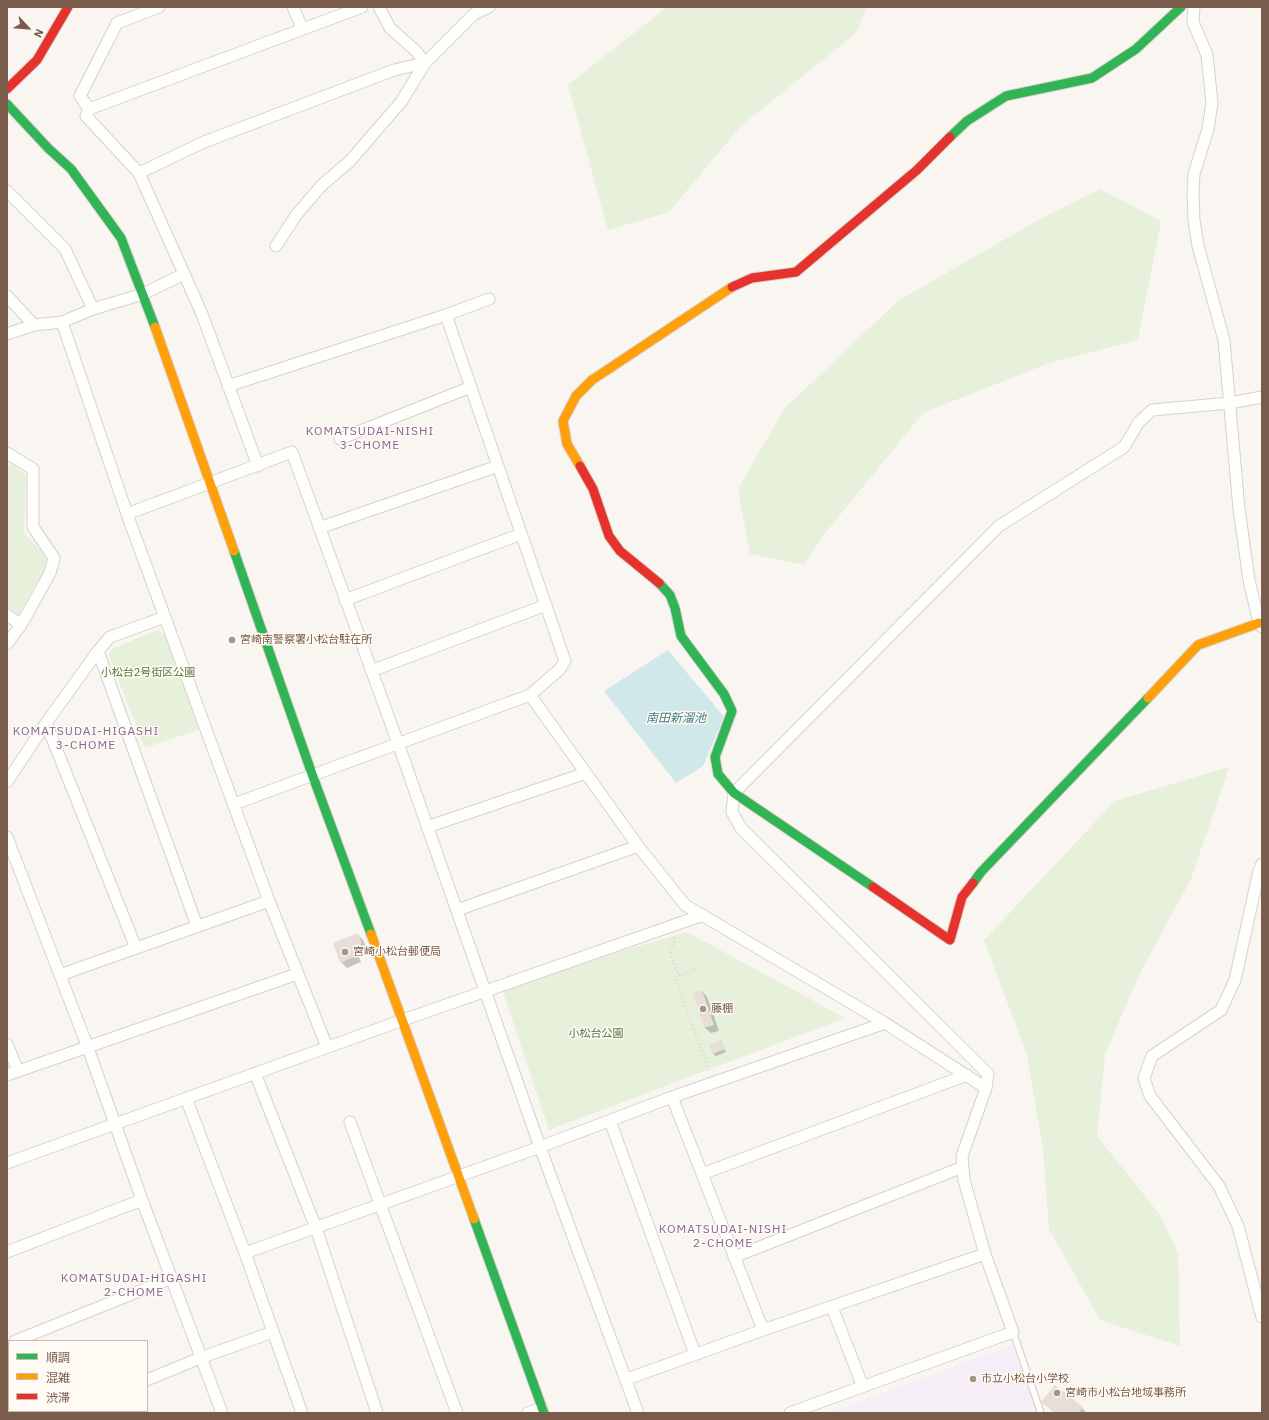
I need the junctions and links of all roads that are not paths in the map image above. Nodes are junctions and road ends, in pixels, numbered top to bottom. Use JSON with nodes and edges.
{"nodes":[{"id":1,"x":68,"y":7,"type":"edge"},
{"id":2,"x":159,"y":7,"type":"edge"},
{"id":3,"x":294,"y":7,"type":"edge"},
{"id":4,"x":362,"y":7,"type":"edge"},
{"id":5,"x":379,"y":7,"type":"edge"},
{"id":6,"x":489,"y":7,"type":"edge"},
{"id":7,"x":1181,"y":7,"type":"edge"},
{"id":8,"x":1194,"y":7,"type":"edge"},
{"id":9,"x":302,"y":28,"type":"junction"},
{"id":10,"x":425,"y":63,"type":"junction"},
{"id":11,"x":7,"y":89,"type":"edge"},
{"id":12,"x":7,"y":104,"type":"edge"},
{"id":13,"x":89,"y":109,"type":"junction"},
{"id":14,"x":139,"y":173,"type":"junction"},
{"id":15,"x":7,"y":191,"type":"edge"},
{"id":16,"x":276,"y":246,"type":"dead end"},
{"id":17,"x":184,"y":274,"type":"junction"},
{"id":18,"x":143,"y":294,"type":"junction"},
{"id":19,"x":7,"y":296,"type":"edge"},
{"id":20,"x":490,"y":298,"type":"dead end"},
{"id":21,"x":93,"y":309,"type":"junction"},
{"id":22,"x":446,"y":315,"type":"junction"},
{"id":23,"x":62,"y":322,"type":"junction"},
{"id":24,"x":34,"y":325,"type":"junction"},
{"id":25,"x":7,"y":334,"type":"edge"},
{"id":26,"x":228,"y":386,"type":"junction"},
{"id":27,"x":471,"y":387,"type":"junction"},
{"id":28,"x":1262,"y":397,"type":"edge"},
{"id":29,"x":1230,"y":403,"type":"junction"},
{"id":30,"x":340,"y":439,"type":"dead end"},
{"id":31,"x":7,"y":453,"type":"edge"},
{"id":32,"x":258,"y":466,"type":"junction"},
{"id":33,"x":498,"y":466,"type":"junction"},
{"id":34,"x":210,"y":483,"type":"junction"},
{"id":35,"x":127,"y":514,"type":"junction"},
{"id":36,"x":319,"y":528,"type":"junction"},
{"id":37,"x":521,"y":534,"type":"junction"},
{"id":38,"x":345,"y":600,"type":"junction"},
{"id":39,"x":546,"y":605,"type":"junction"},
{"id":40,"x":7,"y":615,"type":"edge"},
{"id":41,"x":164,"y":617,"type":"junction"},
{"id":42,"x":21,"y":625,"type":"junction"},
{"id":43,"x":1260,"y":625,"type":"edge"},
{"id":44,"x":7,"y":644,"type":"edge"},
{"id":45,"x":98,"y":651,"type":"junction"},
{"id":46,"x":371,"y":671,"type":"junction"},
{"id":47,"x":530,"y":695,"type":"junction"},
{"id":48,"x":46,"y":723,"type":"junction"},
{"id":49,"x":398,"y":744,"type":"junction"},
{"id":50,"x":586,"y":773,"type":"junction"},
{"id":51,"x":312,"y":774,"type":"junction"},
{"id":52,"x":7,"y":782,"type":"edge"},
{"id":53,"x":734,"y":793,"type":"junction"},
{"id":54,"x":234,"y":804,"type":"junction"},
{"id":55,"x":427,"y":827,"type":"junction"},
{"id":56,"x":7,"y":837,"type":"edge"},
{"id":57,"x":638,"y":846,"type":"junction"},
{"id":58,"x":1262,"y":864,"type":"edge"},
{"id":59,"x":269,"y":901,"type":"junction"},
{"id":60,"x":457,"y":910,"type":"junction"},
{"id":61,"x":703,"y":915,"type":"junction"},
{"id":62,"x":197,"y":926,"type":"junction"},
{"id":63,"x":136,"y":948,"type":"junction"},
{"id":64,"x":297,"y":974,"type":"junction"},
{"id":65,"x":60,"y":975,"type":"junction"},
{"id":66,"x":486,"y":991,"type":"junction"},
{"id":67,"x":403,"y":1020,"type":"junction"},
{"id":68,"x":885,"y":1023,"type":"junction"},
{"id":69,"x":7,"y":1044,"type":"edge"},
{"id":70,"x":327,"y":1047,"type":"junction"},
{"id":71,"x":88,"y":1048,"type":"junction"},
{"id":72,"x":18,"y":1071,"type":"junction"},
{"id":73,"x":255,"y":1073,"type":"junction"},
{"id":74,"x":7,"y":1075,"type":"edge"},
{"id":75,"x":967,"y":1075,"type":"junction"},
{"id":76,"x":986,"y":1088,"type":"junction"},
{"id":77,"x":672,"y":1097,"type":"junction"},
{"id":78,"x":186,"y":1098,"type":"junction"},
{"id":79,"x":610,"y":1121,"type":"junction"},
{"id":80,"x":350,"y":1122,"type":"dead end"},
{"id":81,"x":116,"y":1124,"type":"junction"},
{"id":82,"x":540,"y":1148,"type":"junction"},
{"id":83,"x":7,"y":1163,"type":"edge"},
{"id":84,"x":963,"y":1167,"type":"junction"},
{"id":85,"x":702,"y":1174,"type":"junction"},
{"id":86,"x":459,"y":1176,"type":"junction"},
{"id":87,"x":142,"y":1200,"type":"junction"},
{"id":88,"x":380,"y":1204,"type":"junction"},
{"id":89,"x":316,"y":1228,"type":"junction"},
{"id":90,"x":7,"y":1252,"type":"edge"},
{"id":91,"x":245,"y":1253,"type":"junction"},
{"id":92,"x":985,"y":1254,"type":"junction"},
{"id":93,"x":734,"y":1257,"type":"junction"},
{"id":94,"x":172,"y":1278,"type":"junction"},
{"id":95,"x":1259,"y":1293,"type":"edge"},
{"id":96,"x":832,"y":1307,"type":"junction"},
{"id":97,"x":1262,"y":1317,"type":"edge"},
{"id":98,"x":763,"y":1330,"type":"junction"},
{"id":99,"x":273,"y":1332,"type":"junction"},
{"id":100,"x":1013,"y":1332,"type":"junction"},
{"id":101,"x":17,"y":1340,"type":"edge"},
{"id":102,"x":695,"y":1354,"type":"junction"},
{"id":103,"x":200,"y":1358,"type":"junction"},
{"id":104,"x":627,"y":1379,"type":"junction"},
{"id":105,"x":148,"y":1380,"type":"edge"},
{"id":106,"x":863,"y":1387,"type":"junction"},
{"id":107,"x":543,"y":1410,"type":"edge"},
{"id":108,"x":222,"y":1413,"type":"edge"},
{"id":109,"x":302,"y":1413,"type":"edge"},
{"id":110,"x":377,"y":1413,"type":"edge"},
{"id":111,"x":457,"y":1413,"type":"edge"},
{"id":112,"x":528,"y":1413,"type":"edge"},
{"id":113,"x":638,"y":1413,"type":"edge"},
{"id":114,"x":790,"y":1413,"type":"edge"},
{"id":115,"x":1041,"y":1413,"type":"edge"}],
"edges":[{"from":1,"to":11,"type":"street"},
{"from":2,"to":13,"type":"street"},
{"from":3,"to":9,"type":"street"},
{"from":4,"to":9,"type":"street"},
{"from":5,"to":10,"type":"street"},
{"from":6,"to":10,"type":"street"},
{"from":7,"to":53,"type":"street"},
{"from":8,"to":29,"type":"street"},
{"from":9,"to":13,"type":"street"},
{"from":10,"to":14,"type":"street"},
{"from":10,"to":16,"type":"street"},
{"from":12,"to":18,"type":"street"},
{"from":13,"to":14,"type":"street"},
{"from":14,"to":17,"type":"street"},
{"from":15,"to":21,"type":"street"},
{"from":17,"to":18,"type":"street"},
{"from":17,"to":26,"type":"street"},
{"from":18,"to":21,"type":"street"},
{"from":18,"to":34,"type":"street"},
{"from":19,"to":24,"type":"street"},
{"from":20,"to":22,"type":"street"},
{"from":21,"to":23,"type":"street"},
{"from":22,"to":26,"type":"street"},
{"from":22,"to":27,"type":"street"},
{"from":23,"to":24,"type":"street"},
{"from":23,"to":35,"type":"street"},
{"from":24,"to":25,"type":"street"},
{"from":26,"to":32,"type":"street"},
{"from":27,"to":30,"type":"street"},
{"from":27,"to":33,"type":"street"},
{"from":28,"to":29,"type":"street"},
{"from":29,"to":43,"type":"street"},
{"from":29,"to":53,"type":"street"},
{"from":31,"to":42,"type":"street"},
{"from":32,"to":34,"type":"street"},
{"from":32,"to":36,"type":"street"},
{"from":33,"to":36,"type":"street"},
{"from":33,"to":37,"type":"street"},
{"from":34,"to":35,"type":"street"},
{"from":34,"to":51,"type":"street"},
{"from":35,"to":41,"type":"street"},
{"from":36,"to":38,"type":"street"},
{"from":37,"to":38,"type":"street"},
{"from":37,"to":39,"type":"street"},
{"from":38,"to":46,"type":"street"},
{"from":39,"to":46,"type":"street"},
{"from":39,"to":47,"type":"street"},
{"from":40,"to":42,"type":"street"},
{"from":41,"to":45,"type":"street"},
{"from":41,"to":54,"type":"street"},
{"from":42,"to":44,"type":"street"},
{"from":43,"to":53,"type":"street"},
{"from":45,"to":48,"type":"street"},
{"from":45,"to":62,"type":"street"},
{"from":46,"to":49,"type":"street"},
{"from":47,"to":49,"type":"street"},
{"from":47,"to":50,"type":"street"},
{"from":48,"to":52,"type":"street"},
{"from":48,"to":63,"type":"street"},
{"from":49,"to":51,"type":"street"},
{"from":49,"to":55,"type":"street"},
{"from":50,"to":55,"type":"street"},
{"from":50,"to":57,"type":"street"},
{"from":51,"to":54,"type":"street"},
{"from":51,"to":67,"type":"street"},
{"from":53,"to":76,"type":"street"},
{"from":54,"to":59,"type":"street"},
{"from":55,"to":60,"type":"street"},
{"from":56,"to":65,"type":"street"},
{"from":57,"to":60,"type":"street"},
{"from":57,"to":61,"type":"street"},
{"from":58,"to":95,"type":"street"},
{"from":59,"to":62,"type":"street"},
{"from":59,"to":64,"type":"street"},
{"from":60,"to":66,"type":"street"},
{"from":61,"to":66,"type":"street"},
{"from":61,"to":68,"type":"street"},
{"from":62,"to":63,"type":"street"},
{"from":63,"to":65,"type":"street"},
{"from":64,"to":70,"type":"street"},
{"from":64,"to":71,"type":"street"},
{"from":65,"to":71,"type":"street"},
{"from":66,"to":67,"type":"street"},
{"from":66,"to":82,"type":"street"},
{"from":67,"to":70,"type":"street"},
{"from":67,"to":86,"type":"street"},
{"from":68,"to":75,"type":"street"},
{"from":68,"to":77,"type":"street"},
{"from":69,"to":72,"type":"street"},
{"from":70,"to":73,"type":"street"},
{"from":71,"to":72,"type":"street"},
{"from":71,"to":81,"type":"street"},
{"from":72,"to":74,"type":"street"},
{"from":73,"to":78,"type":"street"},
{"from":73,"to":89,"type":"street"},
{"from":75,"to":76,"type":"street"},
{"from":75,"to":85,"type":"street"},
{"from":76,"to":84,"type":"street"},
{"from":77,"to":79,"type":"street"},
{"from":77,"to":85,"type":"street"},
{"from":78,"to":81,"type":"street"},
{"from":78,"to":91,"type":"street"},
{"from":79,"to":82,"type":"street"},
{"from":79,"to":102,"type":"street"},
{"from":80,"to":88,"type":"street"},
{"from":81,"to":83,"type":"street"},
{"from":81,"to":87,"type":"street"},
{"from":82,"to":86,"type":"street"},
{"from":82,"to":104,"type":"street"},
{"from":84,"to":92,"type":"street"},
{"from":84,"to":93,"type":"street"},
{"from":85,"to":93,"type":"street"},
{"from":86,"to":88,"type":"street"},
{"from":86,"to":107,"type":"street"},
{"from":87,"to":90,"type":"street"},
{"from":87,"to":94,"type":"street"},
{"from":88,"to":89,"type":"street"},
{"from":88,"to":111,"type":"street"},
{"from":89,"to":91,"type":"street"},
{"from":89,"to":110,"type":"street"},
{"from":91,"to":99,"type":"street"},
{"from":92,"to":96,"type":"street"},
{"from":92,"to":100,"type":"street"},
{"from":93,"to":98,"type":"street"},
{"from":94,"to":101,"type":"street"},
{"from":94,"to":103,"type":"street"},
{"from":95,"to":97,"type":"street"},
{"from":96,"to":98,"type":"street"},
{"from":96,"to":106,"type":"street"},
{"from":98,"to":102,"type":"street"},
{"from":99,"to":103,"type":"street"},
{"from":99,"to":109,"type":"street"},
{"from":100,"to":106,"type":"street"},
{"from":100,"to":115,"type":"lane"},
{"from":102,"to":104,"type":"street"},
{"from":103,"to":105,"type":"street"},
{"from":103,"to":108,"type":"street"},
{"from":104,"to":113,"type":"street"},
{"from":106,"to":114,"type":"street"},
{"from":107,"to":112,"type":"street"}]}
